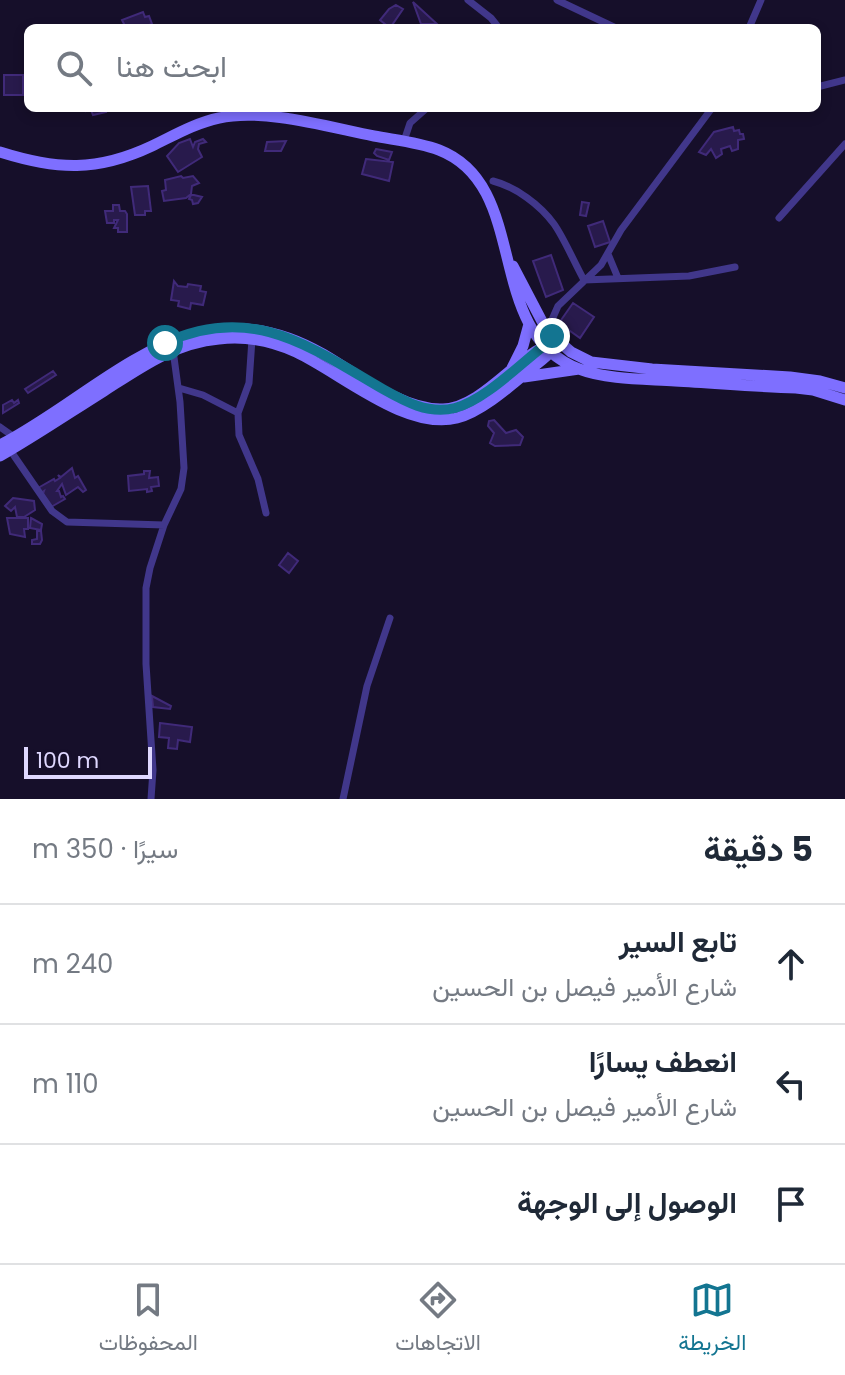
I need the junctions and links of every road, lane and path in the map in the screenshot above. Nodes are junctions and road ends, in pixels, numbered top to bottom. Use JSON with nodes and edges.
{"nodes":[{"id":1,"x":468,"y":0,"type":"edge"},
{"id":2,"x":557,"y":0,"type":"edge"},
{"id":3,"x":761,"y":0,"type":"edge"},
{"id":4,"x":496,"y":24,"type":"edge"},
{"id":5,"x":608,"y":24,"type":"edge"},
{"id":6,"x":751,"y":24,"type":"edge"},
{"id":7,"x":845,"y":80,"type":"edge"},
{"id":8,"x":821,"y":86,"type":"edge"},
{"id":9,"x":422,"y":112,"type":"edge"},
{"id":10,"x":708,"y":112,"type":"edge"},
{"id":11,"x":404,"y":141,"type":"junction"},
{"id":12,"x":845,"y":144,"type":"edge"},
{"id":13,"x":0,"y":152,"type":"edge"},
{"id":14,"x":493,"y":181,"type":"dead end"},
{"id":15,"x":779,"y":218,"type":"dead end"},
{"id":16,"x":608,"y":254,"type":"junction"},
{"id":17,"x":507,"y":255,"type":"junction"},
{"id":18,"x":735,"y":267,"type":"dead end"},
{"id":19,"x":618,"y":278,"type":"junction"},
{"id":20,"x":584,"y":280,"type":"junction"},
{"id":21,"x":529,"y":324,"type":"junction"},
{"id":22,"x":547,"y":331,"type":"junction"},
{"id":23,"x":252,"y":339,"type":"junction"},
{"id":24,"x":553,"y":346,"type":"junction"},
{"id":25,"x":173,"y":350,"type":"junction"},
{"id":26,"x":579,"y":369,"type":"junction"},
{"id":27,"x":516,"y":374,"type":"junction"},
{"id":28,"x":179,"y":388,"type":"junction"},
{"id":29,"x":845,"y":388,"type":"edge"},
{"id":30,"x":845,"y":400,"type":"edge"},
{"id":31,"x":238,"y":413,"type":"junction"},
{"id":32,"x":0,"y":427,"type":"edge"},
{"id":33,"x":8,"y":446,"type":"edge"},
{"id":34,"x":266,"y":513,"type":"dead end"},
{"id":35,"x":164,"y":525,"type":"junction"},
{"id":36,"x":390,"y":618,"type":"dead end"},
{"id":37,"x":151,"y":799,"type":"edge"},
{"id":38,"x":343,"y":799,"type":"edge"}],
"edges":[{"from":1,"to":4,"type":"street"},
{"from":2,"to":5,"type":"street"},
{"from":3,"to":6,"type":"street"},
{"from":7,"to":8,"type":"street"},
{"from":9,"to":11,"type":"street"},
{"from":10,"to":16,"type":"street"},
{"from":11,"to":13,"type":"main road"},
{"from":11,"to":17,"type":"main road"},
{"from":12,"to":15,"type":"street"},
{"from":14,"to":20,"type":"street"},
{"from":16,"to":19,"type":"street"},
{"from":16,"to":20,"type":"street"},
{"from":17,"to":21,"type":"main road"},
{"from":17,"to":22,"type":"main road"},
{"from":18,"to":19,"type":"street"},
{"from":19,"to":20,"type":"street"},
{"from":20,"to":22,"type":"street"},
{"from":21,"to":24,"type":"main road"},
{"from":21,"to":27,"type":"main road"},
{"from":22,"to":24,"type":"main road"},
{"from":23,"to":25,"type":"main road"},
{"from":23,"to":27,"type":"main road"},
{"from":23,"to":31,"type":"street"},
{"from":24,"to":26,"type":"main road"},
{"from":24,"to":27,"type":"main road"},
{"from":24,"to":29,"type":"main road"},
{"from":25,"to":28,"type":"street"},
{"from":25,"to":33,"type":"main road"},
{"from":26,"to":27,"type":"main road"},
{"from":26,"to":30,"type":"main road"},
{"from":27,"to":33,"type":"main road"},
{"from":28,"to":31,"type":"street"},
{"from":28,"to":35,"type":"street"},
{"from":31,"to":34,"type":"street"},
{"from":32,"to":33,"type":"street"},
{"from":33,"to":35,"type":"street"},
{"from":35,"to":37,"type":"street"},
{"from":36,"to":38,"type":"street"}]}
